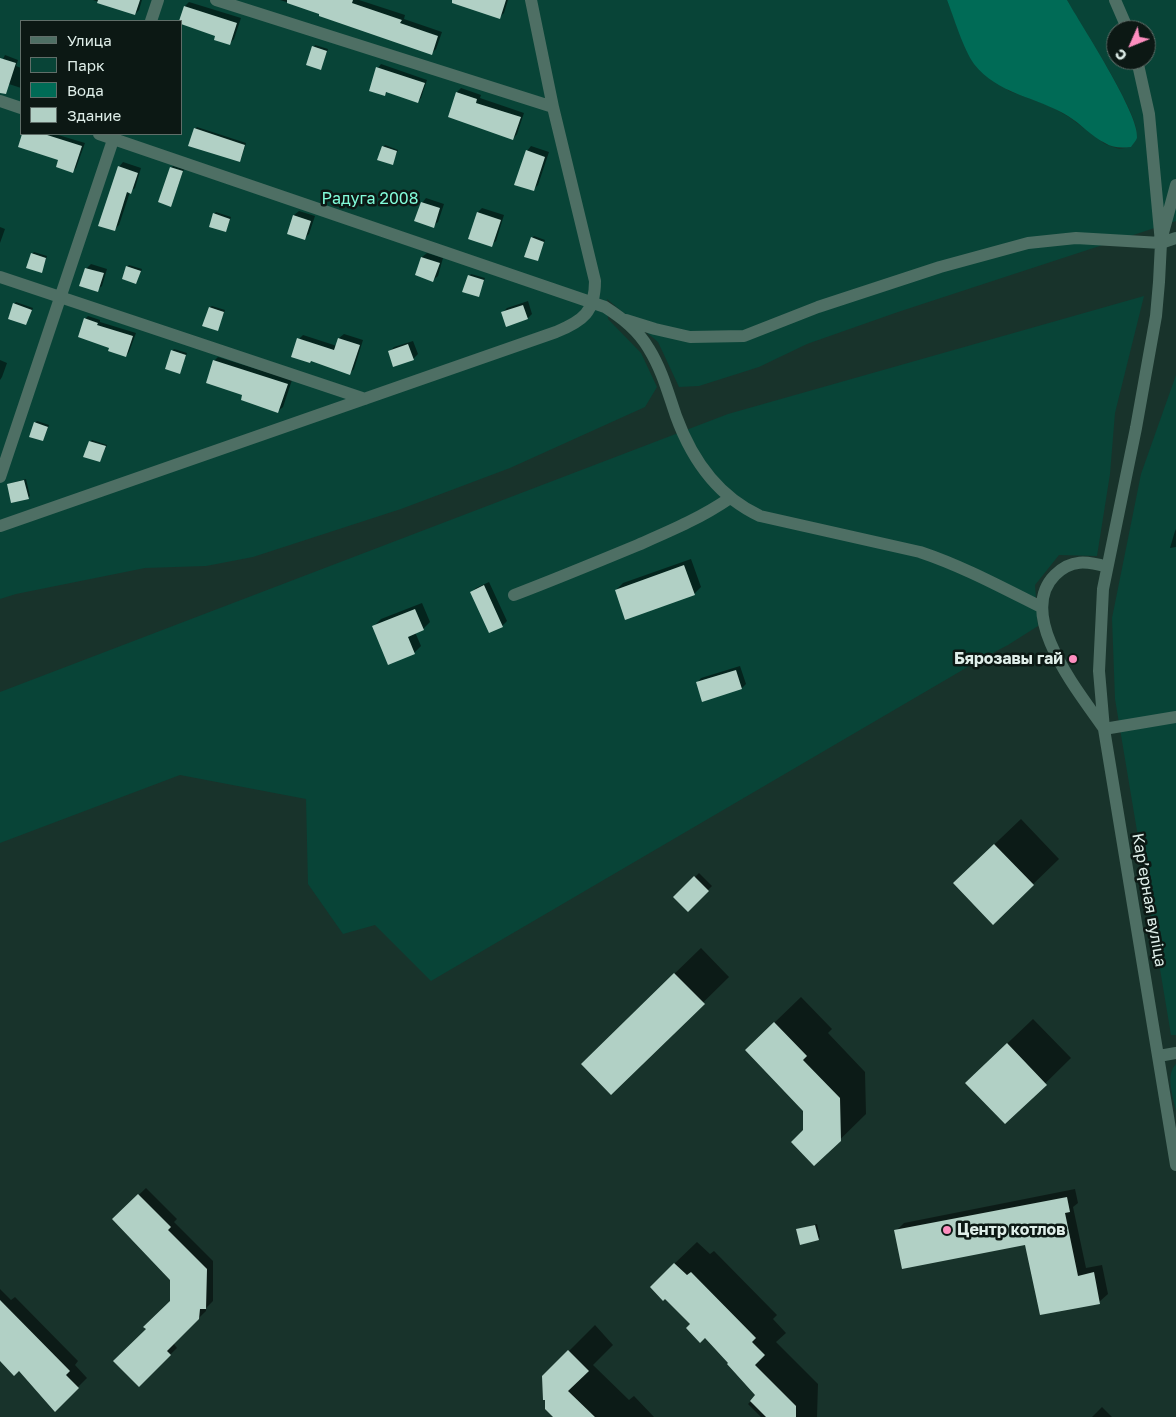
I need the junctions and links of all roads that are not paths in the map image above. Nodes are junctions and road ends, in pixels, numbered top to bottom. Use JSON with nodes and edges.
{"nodes":[{"id":1,"x":158,"y":0,"type":"edge"},
{"id":2,"x":216,"y":0,"type":"edge"},
{"id":3,"x":531,"y":0,"type":"edge"},
{"id":4,"x":1115,"y":0,"type":"edge"},
{"id":5,"x":152,"y":20,"type":"edge"},
{"id":6,"x":1124,"y":20,"type":"edge"},
{"id":7,"x":1139,"y":70,"type":"edge"},
{"id":8,"x":0,"y":101,"type":"edge"},
{"id":9,"x":553,"y":107,"type":"junction"},
{"id":10,"x":20,"y":108,"type":"edge"},
{"id":11,"x":114,"y":136,"type":"edge"},
{"id":12,"x":1176,"y":185,"type":"edge"},
{"id":13,"x":1176,"y":238,"type":"edge"},
{"id":14,"x":1160,"y":243,"type":"junction"},
{"id":15,"x":0,"y":277,"type":"edge"},
{"id":16,"x":60,"y":297,"type":"junction"},
{"id":17,"x":593,"y":302,"type":"junction"},
{"id":18,"x":624,"y":319,"type":"junction"},
{"id":19,"x":365,"y":399,"type":"junction"},
{"id":20,"x":4,"y":454,"type":"edge"},
{"id":21,"x":0,"y":478,"type":"edge"},
{"id":22,"x":730,"y":498,"type":"junction"},
{"id":23,"x":0,"y":526,"type":"edge"},
{"id":24,"x":1107,"y":567,"type":"junction"},
{"id":25,"x":514,"y":595,"type":"dead end"},
{"id":26,"x":1041,"y":607,"type":"junction"},
{"id":27,"x":1176,"y":717,"type":"edge"},
{"id":28,"x":1104,"y":729,"type":"junction"},
{"id":29,"x":1176,"y":1054,"type":"edge"},
{"id":30,"x":1159,"y":1056,"type":"junction"},
{"id":31,"x":1176,"y":1165,"type":"edge"}],
"edges":[{"from":1,"to":5,"type":"street"},
{"from":2,"to":9,"type":"street"},
{"from":3,"to":9,"type":"street"},
{"from":4,"to":6,"type":"street"},
{"from":7,"to":14,"type":"street"},
{"from":8,"to":10,"type":"street"},
{"from":9,"to":17,"type":"street"},
{"from":11,"to":16,"type":"street"},
{"from":11,"to":17,"type":"street"},
{"from":12,"to":14,"type":"street"},
{"from":13,"to":14,"type":"street"},
{"from":14,"to":18,"type":"street"},
{"from":14,"to":24,"type":"street"},
{"from":15,"to":16,"type":"street"},
{"from":16,"to":19,"type":"street"},
{"from":16,"to":20,"type":"street"},
{"from":17,"to":18,"type":"street"},
{"from":17,"to":19,"type":"street"},
{"from":18,"to":22,"type":"street"},
{"from":19,"to":23,"type":"street"},
{"from":20,"to":21,"type":"street"},
{"from":22,"to":25,"type":"street"},
{"from":22,"to":26,"type":"street"},
{"from":24,"to":26,"type":"street","name":"Карʼерная вуліца"},
{"from":24,"to":28,"type":"street","name":"Карʼерная вуліца"},
{"from":26,"to":28,"type":"street","name":"Карʼерная вуліца"},
{"from":27,"to":28,"type":"street"},
{"from":28,"to":30,"type":"street","name":"Карʼерная вуліца"},
{"from":29,"to":30,"type":"street"},
{"from":30,"to":31,"type":"street","name":"Карʼерная вуліца"}]}
